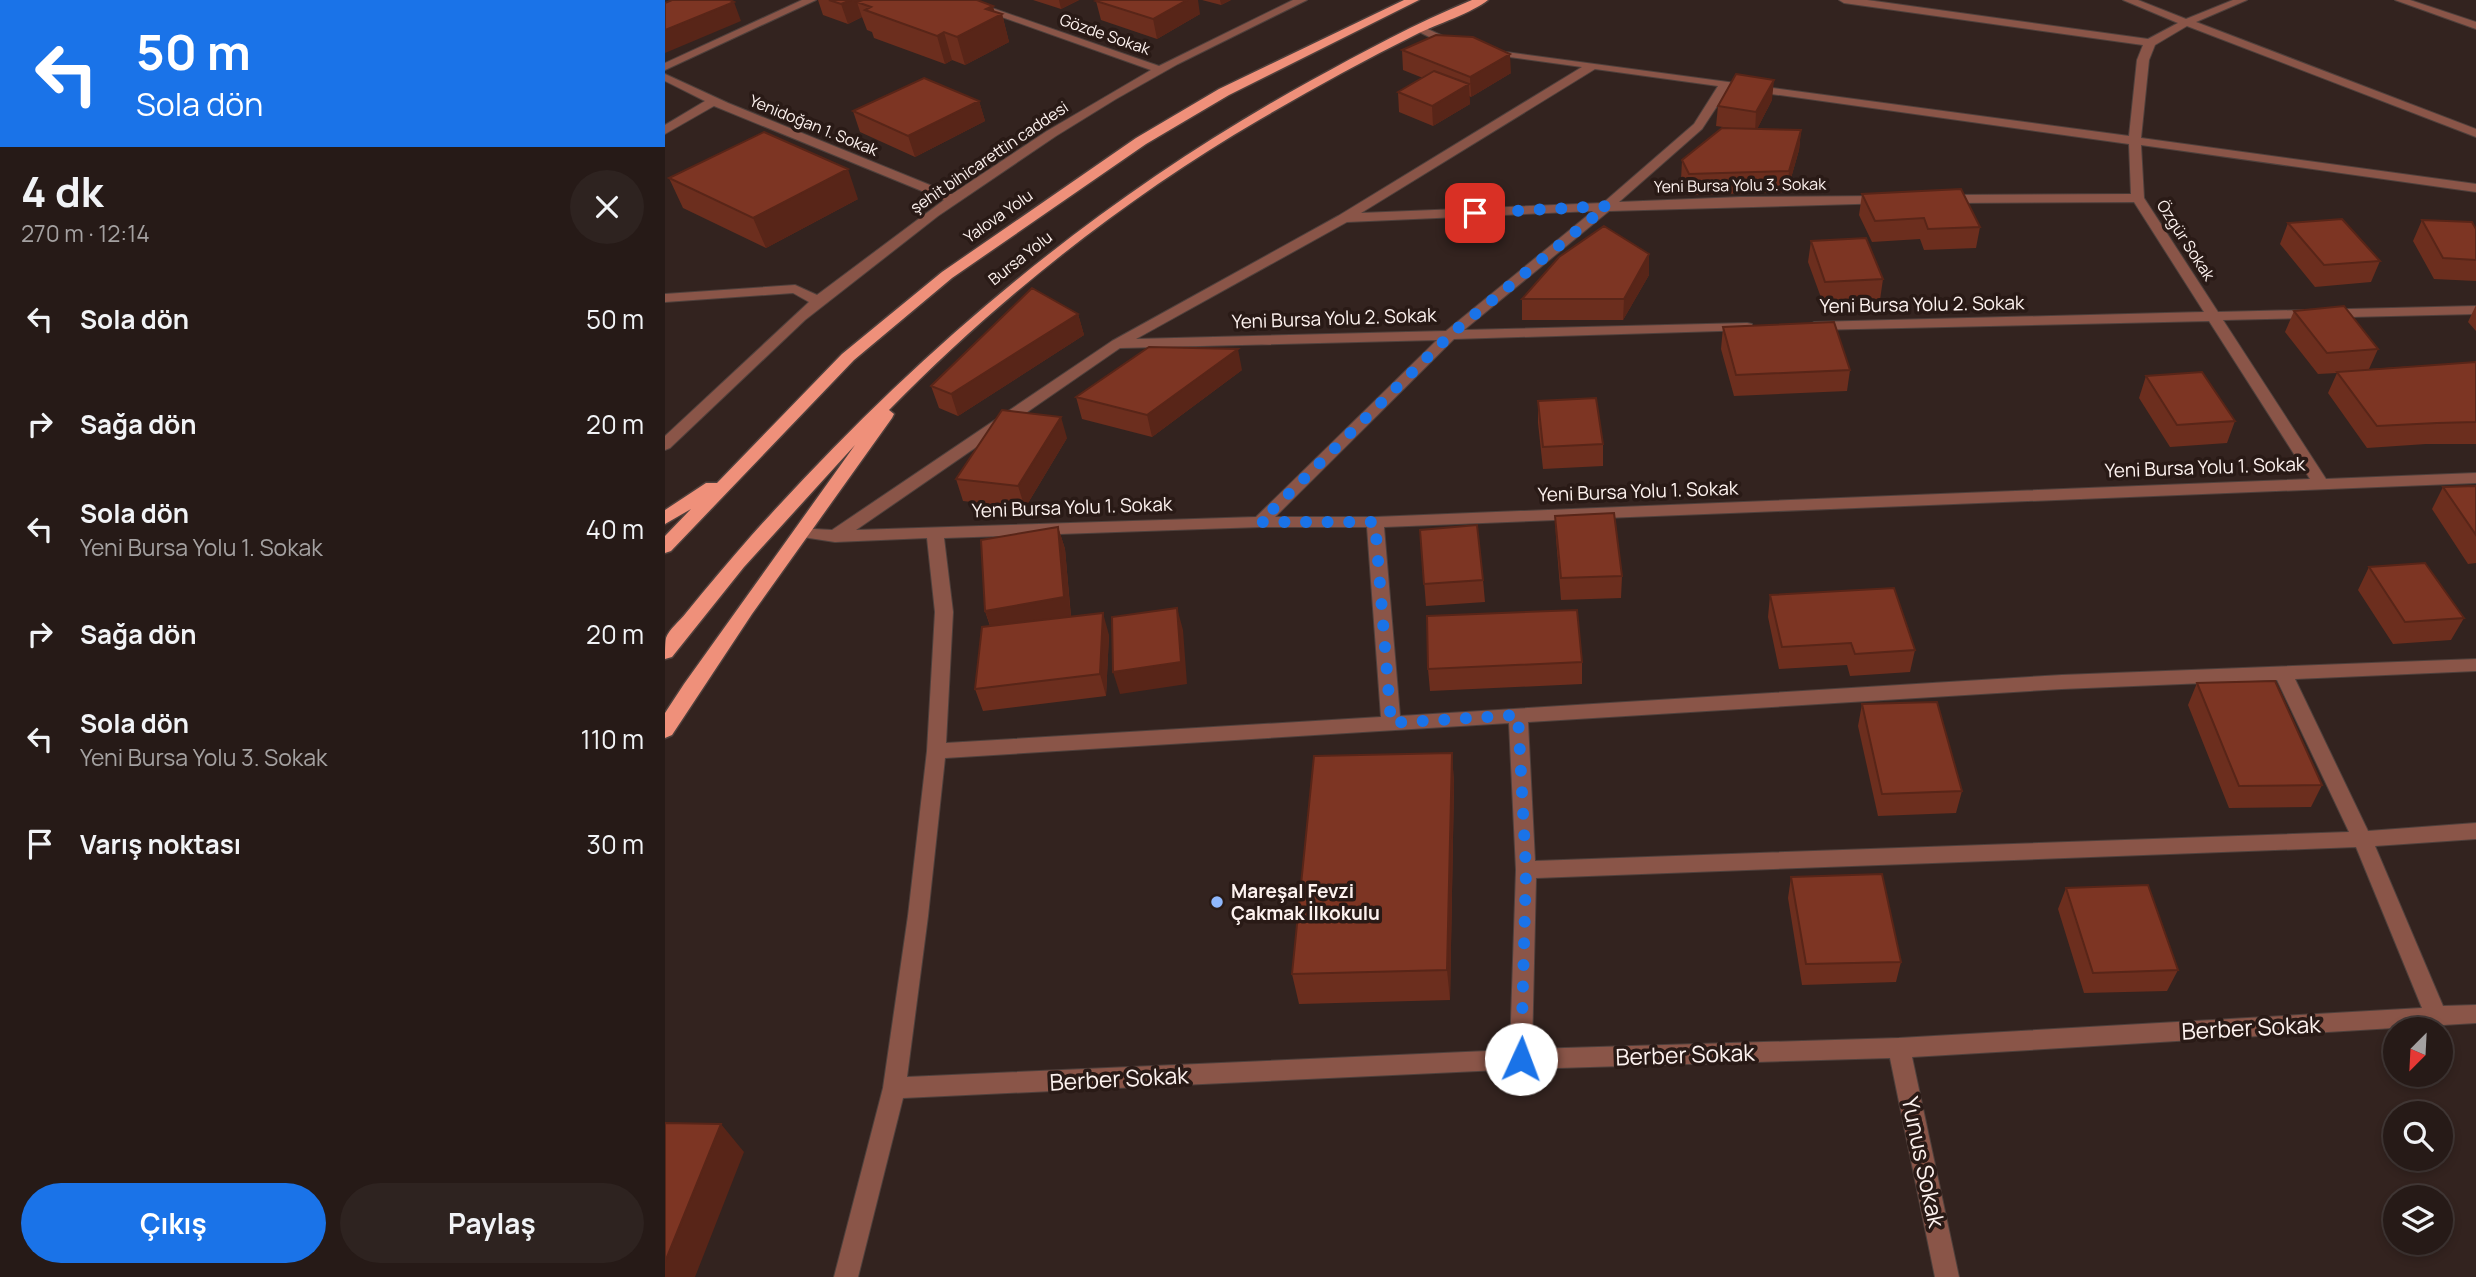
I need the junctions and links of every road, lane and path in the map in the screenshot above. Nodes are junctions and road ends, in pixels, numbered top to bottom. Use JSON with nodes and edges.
{"nodes":[{"id":1,"x":811,"y":0,"type":"edge"},
{"id":2,"x":959,"y":0,"type":"edge"},
{"id":3,"x":1302,"y":0,"type":"edge"},
{"id":4,"x":1413,"y":0,"type":"edge"},
{"id":5,"x":1482,"y":0,"type":"edge"},
{"id":6,"x":1844,"y":0,"type":"edge"},
{"id":7,"x":2128,"y":0,"type":"edge"},
{"id":8,"x":2242,"y":0,"type":"edge"},
{"id":9,"x":2400,"y":0,"type":"edge"},
{"id":10,"x":2185,"y":23,"type":"junction"},
{"id":11,"x":2476,"y":26,"type":"edge"},
{"id":12,"x":1419,"y":28,"type":"junction"},
{"id":13,"x":2150,"y":43,"type":"junction"},
{"id":14,"x":665,"y":67,"type":"edge"},
{"id":15,"x":1591,"y":67,"type":"junction"},
{"id":16,"x":1161,"y":70,"type":"junction"},
{"id":17,"x":665,"y":77,"type":"edge"},
{"id":18,"x":1725,"y":85,"type":"junction"},
{"id":19,"x":714,"y":101,"type":"junction"},
{"id":20,"x":665,"y":130,"type":"edge"},
{"id":21,"x":2476,"y":133,"type":"edge"},
{"id":22,"x":2134,"y":141,"type":"junction"},
{"id":23,"x":2476,"y":188,"type":"edge"},
{"id":24,"x":2138,"y":198,"type":"junction"},
{"id":25,"x":952,"y":199,"type":"junction"},
{"id":26,"x":1932,"y":199,"type":"edge"},
{"id":27,"x":1905,"y":200,"type":"edge"},
{"id":28,"x":1607,"y":206,"type":"junction"},
{"id":29,"x":1343,"y":219,"type":"junction"},
{"id":30,"x":665,"y":298,"type":"edge"},
{"id":31,"x":818,"y":301,"type":"junction"},
{"id":32,"x":2476,"y":310,"type":"edge"},
{"id":33,"x":2214,"y":317,"type":"junction"},
{"id":34,"x":1798,"y":326,"type":"edge"},
{"id":35,"x":1757,"y":327,"type":"edge"},
{"id":36,"x":1452,"y":333,"type":"junction"},
{"id":37,"x":1117,"y":344,"type":"junction"},
{"id":38,"x":917,"y":370,"type":"junction"},
{"id":39,"x":665,"y":445,"type":"edge"},
{"id":40,"x":739,"y":469,"type":"junction"},
{"id":41,"x":2476,"y":478,"type":"edge"},
{"id":42,"x":2321,"y":484,"type":"junction"},
{"id":43,"x":665,"y":518,"type":"edge"},
{"id":44,"x":1260,"y":522,"type":"junction"},
{"id":45,"x":1375,"y":522,"type":"junction"},
{"id":46,"x":802,"y":532,"type":"junction"},
{"id":47,"x":935,"y":534,"type":"junction"},
{"id":48,"x":835,"y":536,"type":"junction"},
{"id":49,"x":665,"y":547,"type":"edge"},
{"id":50,"x":665,"y":652,"type":"edge"},
{"id":51,"x":2476,"y":665,"type":"edge"},
{"id":52,"x":2283,"y":673,"type":"junction"},
{"id":53,"x":1518,"y":715,"type":"junction"},
{"id":54,"x":1391,"y":723,"type":"junction"},
{"id":55,"x":665,"y":730,"type":"edge"},
{"id":56,"x":936,"y":751,"type":"junction"},
{"id":57,"x":2476,"y":831,"type":"edge"},
{"id":58,"x":2361,"y":839,"type":"junction"},
{"id":59,"x":1526,"y":870,"type":"junction"},
{"id":60,"x":2476,"y":1014,"type":"edge"},
{"id":61,"x":2436,"y":1016,"type":"junction"},
{"id":62,"x":1899,"y":1048,"type":"junction"},
{"id":63,"x":1521,"y":1059,"type":"junction"},
{"id":64,"x":894,"y":1088,"type":"junction"},
{"id":65,"x":846,"y":1277,"type":"edge"},
{"id":66,"x":1947,"y":1277,"type":"edge"}],
"edges":[{"from":1,"to":14,"type":"street"},
{"from":2,"to":16,"type":"street","name":"Gözde Sokak"},
{"from":3,"to":16,"type":"street","name":"şehit bihicarettin caddesi"},
{"from":4,"to":40,"type":"highway","name":"Yalova Yolu"},
{"from":5,"to":12,"type":"highway","name":"Bursa Yolu"},
{"from":6,"to":13,"type":"street"},
{"from":7,"to":10,"type":"street"},
{"from":8,"to":10,"type":"street"},
{"from":9,"to":11,"type":"street"},
{"from":10,"to":13,"type":"street"},
{"from":10,"to":21,"type":"street"},
{"from":12,"to":15,"type":"street"},
{"from":12,"to":38,"type":"highway","name":"Bursa Yolu"},
{"from":13,"to":22,"type":"street","name":"Özgür Sokak"},
{"from":15,"to":18,"type":"street"},
{"from":15,"to":29,"type":"street"},
{"from":16,"to":25,"type":"street","name":"şehit bihicarettin caddesi"},
{"from":17,"to":19,"type":"street","name":"Yenidoğan 1. Sokak"},
{"from":18,"to":22,"type":"street"},
{"from":18,"to":28,"type":"street"},
{"from":19,"to":20,"type":"street"},
{"from":19,"to":25,"type":"street","name":"Yenidoğan 1. Sokak"},
{"from":22,"to":23,"type":"street"},
{"from":22,"to":24,"type":"street","name":"Özgür Sokak"},
{"from":24,"to":26,"type":"street"},
{"from":24,"to":33,"type":"street","name":"Özgür Sokak"},
{"from":25,"to":31,"type":"street","name":"şehit bihicarettin caddesi"},
{"from":27,"to":28,"type":"street","name":"Yeni Bursa Yolu 3. Sokak"},
{"from":28,"to":29,"type":"street","name":"Yeni Bursa Yolu 3. Sokak"},
{"from":28,"to":36,"type":"street"},
{"from":29,"to":37,"type":"street"},
{"from":30,"to":31,"type":"street"},
{"from":31,"to":39,"type":"street","name":"şehit bihicarettin caddesi"},
{"from":32,"to":33,"type":"street","name":"Yeni Bursa Yolu 2. Sokak"},
{"from":33,"to":34,"type":"street","name":"Yeni Bursa Yolu 2. Sokak"},
{"from":33,"to":42,"type":"street","name":"Özgür Sokak"},
{"from":35,"to":36,"type":"street","name":"Yeni Bursa Yolu 2. Sokak"},
{"from":36,"to":37,"type":"street","name":"Yeni Bursa Yolu 2. Sokak"},
{"from":36,"to":44,"type":"street"},
{"from":37,"to":48,"type":"street"},
{"from":38,"to":46,"type":"highway"},
{"from":38,"to":50,"type":"highway","name":"Bursa Yolu"},
{"from":40,"to":43,"type":"highway"},
{"from":40,"to":49,"type":"highway","name":"Yalova Yolu"},
{"from":41,"to":42,"type":"street","name":"Yeni Bursa Yolu 1. Sokak"},
{"from":42,"to":45,"type":"street","name":"Yeni Bursa Yolu 1. Sokak"},
{"from":44,"to":45,"type":"street","name":"Yeni Bursa Yolu 1. Sokak"},
{"from":44,"to":47,"type":"street","name":"Yeni Bursa Yolu 1. Sokak"},
{"from":45,"to":54,"type":"street"},
{"from":46,"to":48,"type":"street","name":"Yeni Bursa Yolu 1. Sokak"},
{"from":46,"to":55,"type":"highway"},
{"from":47,"to":48,"type":"street","name":"Yeni Bursa Yolu 1. Sokak"},
{"from":47,"to":56,"type":"street"},
{"from":51,"to":52,"type":"street"},
{"from":52,"to":53,"type":"street"},
{"from":52,"to":58,"type":"street"},
{"from":53,"to":54,"type":"street"},
{"from":53,"to":59,"type":"street"},
{"from":54,"to":56,"type":"street"},
{"from":56,"to":64,"type":"street"},
{"from":57,"to":58,"type":"street"},
{"from":58,"to":59,"type":"street"},
{"from":58,"to":61,"type":"street"},
{"from":59,"to":63,"type":"street"},
{"from":60,"to":61,"type":"street","name":"Berber Sokak"},
{"from":61,"to":62,"type":"street","name":"Berber Sokak"},
{"from":62,"to":63,"type":"street","name":"Berber Sokak"},
{"from":62,"to":66,"type":"street","name":"Yunus Sokak"},
{"from":63,"to":64,"type":"street","name":"Berber Sokak"},
{"from":64,"to":65,"type":"street"}]}
